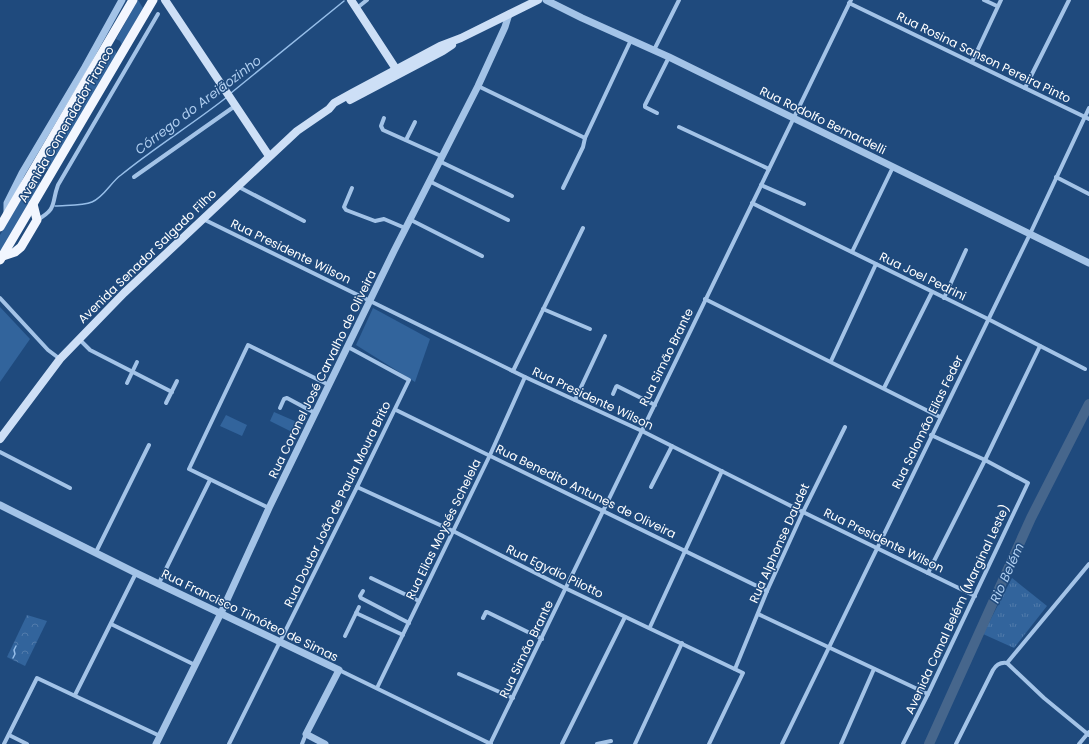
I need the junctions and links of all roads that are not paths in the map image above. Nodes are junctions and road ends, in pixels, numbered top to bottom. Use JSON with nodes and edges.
{"nodes":[{"id":1,"x":122,"y":0,"type":"edge"},
{"id":2,"x":133,"y":0,"type":"edge"},
{"id":3,"x":153,"y":0,"type":"edge"},
{"id":4,"x":165,"y":0,"type":"edge"},
{"id":5,"x":351,"y":0,"type":"edge"},
{"id":6,"x":367,"y":0,"type":"edge"},
{"id":7,"x":538,"y":0,"type":"edge"},
{"id":8,"x":546,"y":0,"type":"edge"},
{"id":9,"x":679,"y":0,"type":"edge"},
{"id":10,"x":984,"y":0,"type":"edge"},
{"id":11,"x":1001,"y":0,"type":"edge"},
{"id":12,"x":1069,"y":0,"type":"edge"},
{"id":13,"x":850,"y":2,"type":"edge"},
{"id":14,"x":997,"y":6,"type":"junction"},
{"id":15,"x":357,"y":8,"type":"junction"},
{"id":16,"x":158,"y":14,"type":"dead end"},
{"id":17,"x":509,"y":14,"type":"junction"},
{"id":18,"x":631,"y":40,"type":"junction"},
{"id":19,"x":108,"y":43,"type":"junction"},
{"id":20,"x":654,"y":50,"type":"junction"},
{"id":21,"x":120,"y":55,"type":"junction"},
{"id":22,"x":669,"y":57,"type":"junction"},
{"id":23,"x":972,"y":62,"type":"junction"},
{"id":24,"x":396,"y":72,"type":"junction"},
{"id":25,"x":478,"y":86,"type":"junction"},
{"id":26,"x":1025,"y":88,"type":"junction"},
{"id":27,"x":236,"y":106,"type":"junction"},
{"id":28,"x":1089,"y":108,"type":"edge"},
{"id":29,"x":657,"y":113,"type":"dead end"},
{"id":30,"x":384,"y":118,"type":"dead end"},
{"id":31,"x":794,"y":118,"type":"junction"},
{"id":32,"x":1087,"y":118,"type":"edge"},
{"id":33,"x":415,"y":122,"type":"dead end"},
{"id":34,"x":679,"y":127,"type":"dead end"},
{"id":35,"x":585,"y":138,"type":"junction"},
{"id":36,"x":406,"y":140,"type":"junction"},
{"id":37,"x":269,"y":156,"type":"junction"},
{"id":38,"x":440,"y":158,"type":"junction"},
{"id":39,"x":893,"y":166,"type":"junction"},
{"id":40,"x":35,"y":168,"type":"junction"},
{"id":41,"x":768,"y":169,"type":"junction"},
{"id":42,"x":49,"y":177,"type":"junction"},
{"id":43,"x":134,"y":177,"type":"dead end"},
{"id":44,"x":1056,"y":177,"type":"junction"},
{"id":45,"x":429,"y":181,"type":"junction"},
{"id":46,"x":761,"y":185,"type":"junction"},
{"id":47,"x":237,"y":186,"type":"junction"},
{"id":48,"x":352,"y":188,"type":"dead end"},
{"id":49,"x":564,"y":188,"type":"dead end"},
{"id":50,"x":1089,"y":194,"type":"edge"},
{"id":51,"x":512,"y":196,"type":"dead end"},
{"id":52,"x":752,"y":203,"type":"junction"},
{"id":53,"x":33,"y":204,"type":"junction"},
{"id":54,"x":804,"y":204,"type":"dead end"},
{"id":55,"x":7,"y":215,"type":"junction"},
{"id":56,"x":202,"y":219,"type":"junction"},
{"id":57,"x":37,"y":220,"type":"junction"},
{"id":58,"x":409,"y":220,"type":"junction"},
{"id":59,"x":508,"y":220,"type":"dead end"},
{"id":60,"x":304,"y":221,"type":"dead end"},
{"id":61,"x":0,"y":227,"type":"edge"},
{"id":62,"x":405,"y":228,"type":"junction"},
{"id":63,"x":583,"y":228,"type":"dead end"},
{"id":64,"x":1030,"y":234,"type":"junction"},
{"id":65,"x":966,"y":250,"type":"dead end"},
{"id":66,"x":852,"y":252,"type":"junction"},
{"id":67,"x":482,"y":256,"type":"dead end"},
{"id":68,"x":1,"y":258,"type":"edge"},
{"id":69,"x":1089,"y":263,"type":"edge"},
{"id":70,"x":876,"y":264,"type":"junction"},
{"id":71,"x":932,"y":292,"type":"junction"},
{"id":72,"x":0,"y":298,"type":"edge"},
{"id":73,"x":706,"y":298,"type":"junction"},
{"id":74,"x":944,"y":298,"type":"junction"},
{"id":75,"x":370,"y":301,"type":"junction"},
{"id":76,"x":543,"y":309,"type":"junction"},
{"id":77,"x":988,"y":319,"type":"junction"},
{"id":78,"x":590,"y":329,"type":"dead end"},
{"id":79,"x":605,"y":336,"type":"dead end"},
{"id":80,"x":79,"y":339,"type":"junction"},
{"id":81,"x":1040,"y":346,"type":"junction"},
{"id":82,"x":348,"y":347,"type":"junction"},
{"id":83,"x":60,"y":359,"type":"junction"},
{"id":84,"x":831,"y":361,"type":"junction"},
{"id":85,"x":138,"y":362,"type":"dead end"},
{"id":86,"x":1085,"y":370,"type":"dead end"},
{"id":87,"x":513,"y":371,"type":"junction"},
{"id":88,"x":132,"y":372,"type":"junction"},
{"id":89,"x":525,"y":377,"type":"junction"},
{"id":90,"x":177,"y":381,"type":"dead end"},
{"id":91,"x":127,"y":383,"type":"dead end"},
{"id":92,"x":329,"y":385,"type":"junction"},
{"id":93,"x":884,"y":388,"type":"junction"},
{"id":94,"x":172,"y":392,"type":"junction"},
{"id":95,"x":613,"y":394,"type":"dead end"},
{"id":96,"x":575,"y":400,"type":"junction"},
{"id":97,"x":166,"y":403,"type":"dead end"},
{"id":98,"x":655,"y":405,"type":"junction"},
{"id":99,"x":280,"y":408,"type":"dead end"},
{"id":100,"x":396,"y":410,"type":"junction"},
{"id":101,"x":315,"y":413,"type":"junction"},
{"id":102,"x":940,"y":416,"type":"junction"},
{"id":103,"x":845,"y":427,"type":"dead end"},
{"id":104,"x":642,"y":431,"type":"junction"},
{"id":105,"x":931,"y":435,"type":"junction"},
{"id":106,"x":0,"y":439,"type":"edge"},
{"id":107,"x":149,"y":445,"type":"dead end"},
{"id":108,"x":672,"y":446,"type":"junction"},
{"id":109,"x":0,"y":452,"type":"edge"},
{"id":110,"x":490,"y":455,"type":"junction"},
{"id":111,"x":985,"y":460,"type":"junction"},
{"id":112,"x":722,"y":471,"type":"junction"},
{"id":113,"x":210,"y":480,"type":"junction"},
{"id":114,"x":357,"y":487,"type":"junction"},
{"id":115,"x":651,"y":487,"type":"dead end"},
{"id":116,"x":70,"y":488,"type":"dead end"},
{"id":117,"x":0,"y":505,"type":"edge"},
{"id":118,"x":269,"y":508,"type":"junction"},
{"id":119,"x":604,"y":512,"type":"junction"},
{"id":120,"x":803,"y":512,"type":"junction"},
{"id":121,"x":453,"y":531,"type":"junction"},
{"id":122,"x":876,"y":548,"type":"junction"},
{"id":123,"x":685,"y":550,"type":"junction"},
{"id":124,"x":96,"y":552,"type":"junction"},
{"id":125,"x":1089,"y":564,"type":"edge"},
{"id":126,"x":136,"y":573,"type":"junction"},
{"id":127,"x":928,"y":573,"type":"junction"},
{"id":128,"x":371,"y":578,"type":"dead end"},
{"id":129,"x":159,"y":583,"type":"junction"},
{"id":130,"x":566,"y":589,"type":"junction"},
{"id":131,"x":363,"y":591,"type":"dead end"},
{"id":132,"x":767,"y":591,"type":"junction"},
{"id":133,"x":975,"y":596,"type":"junction"},
{"id":134,"x":419,"y":601,"type":"junction"},
{"id":135,"x":359,"y":607,"type":"dead end"},
{"id":136,"x":221,"y":613,"type":"junction"},
{"id":137,"x":356,"y":613,"type":"junction"},
{"id":138,"x":758,"y":614,"type":"junction"},
{"id":139,"x":625,"y":617,"type":"junction"},
{"id":140,"x":483,"y":618,"type":"dead end"},
{"id":141,"x":409,"y":623,"type":"junction"},
{"id":142,"x":111,"y":624,"type":"junction"},
{"id":143,"x":650,"y":627,"type":"junction"},
{"id":144,"x":403,"y":635,"type":"junction"},
{"id":145,"x":345,"y":636,"type":"dead end"},
{"id":146,"x":542,"y":639,"type":"junction"},
{"id":147,"x":280,"y":642,"type":"junction"},
{"id":148,"x":682,"y":643,"type":"junction"},
{"id":149,"x":828,"y":647,"type":"junction"},
{"id":150,"x":1007,"y":663,"type":"junction"},
{"id":151,"x":195,"y":664,"type":"junction"},
{"id":152,"x":735,"y":669,"type":"junction"},
{"id":153,"x":874,"y":669,"type":"junction"},
{"id":154,"x":339,"y":670,"type":"junction"},
{"id":155,"x":459,"y":674,"type":"dead end"},
{"id":156,"x":377,"y":688,"type":"junction"},
{"id":157,"x":928,"y":694,"type":"junction"},
{"id":158,"x":75,"y":695,"type":"junction"},
{"id":159,"x":513,"y":698,"type":"junction"},
{"id":160,"x":1088,"y":733,"type":"edge"},
{"id":161,"x":306,"y":734,"type":"junction"},
{"id":162,"x":9,"y":735,"type":"junction"},
{"id":163,"x":160,"y":736,"type":"junction"},
{"id":164,"x":611,"y":741,"type":"dead end"},
{"id":165,"x":4,"y":744,"type":"edge"},
{"id":166,"x":27,"y":744,"type":"edge"},
{"id":167,"x":157,"y":744,"type":"edge"},
{"id":168,"x":229,"y":744,"type":"edge"},
{"id":169,"x":302,"y":744,"type":"edge"},
{"id":170,"x":325,"y":744,"type":"edge"},
{"id":171,"x":491,"y":744,"type":"edge"},
{"id":172,"x":562,"y":744,"type":"edge"},
{"id":173,"x":597,"y":744,"type":"edge"},
{"id":174,"x":635,"y":744,"type":"edge"},
{"id":175,"x":708,"y":744,"type":"edge"},
{"id":176,"x":782,"y":744,"type":"edge"},
{"id":177,"x":841,"y":744,"type":"edge"},
{"id":178,"x":903,"y":744,"type":"edge"},
{"id":179,"x":956,"y":744,"type":"edge"},
{"id":180,"x":1079,"y":744,"type":"edge"}],
"edges":[{"from":1,"to":55,"type":"street","name":"Avenida Comendador Franco"},
{"from":2,"to":19,"type":"highway","name":"Avenida Comendador Franco"},
{"from":3,"to":21,"type":"highway","name":"Avenida Comendador Franco"},
{"from":4,"to":27,"type":"main road"},
{"from":5,"to":15,"type":"main road"},
{"from":6,"to":15,"type":"street"},
{"from":7,"to":17,"type":"main road","name":"Avenida Senador Salgado Filho"},
{"from":8,"to":18,"type":"street","name":"Rua Rodolfo Bernardelli"},
{"from":9,"to":20,"type":"street"},
{"from":10,"to":14,"type":"street"},
{"from":11,"to":14,"type":"street"},
{"from":12,"to":26,"type":"street"},
{"from":13,"to":23,"type":"street","name":"Rua Rosina Sanson Pereira Pinto"},
{"from":13,"to":31,"type":"street","name":"Rua Simão Brante"},
{"from":14,"to":23,"type":"street"},
{"from":15,"to":24,"type":"main road"},
{"from":16,"to":57,"type":"street","name":"Avenida Comendador Franco"},
{"from":17,"to":24,"type":"main road","name":"Avenida Senador Salgado Filho"},
{"from":17,"to":25,"type":"street","name":"Rua Coronel José Carvalho de Oliveira"},
{"from":18,"to":20,"type":"street","name":"Rua Rodolfo Bernardelli"},
{"from":18,"to":35,"type":"street"},
{"from":19,"to":21,"type":"highway"},
{"from":19,"to":40,"type":"highway","name":"Avenida Comendador Franco"},
{"from":20,"to":22,"type":"street","name":"Rua Rodolfo Bernardelli"},
{"from":21,"to":42,"type":"highway","name":"Avenida Comendador Franco"},
{"from":22,"to":29,"type":"street"},
{"from":22,"to":31,"type":"street","name":"Rua Rodolfo Bernardelli"},
{"from":23,"to":26,"type":"street","name":"Rua Rosina Sanson Pereira Pinto"},
{"from":24,"to":37,"type":"main road","name":"Avenida Senador Salgado Filho"},
{"from":25,"to":35,"type":"street"},
{"from":25,"to":38,"type":"street","name":"Rua Coronel José Carvalho de Oliveira"},
{"from":26,"to":32,"type":"street","name":"Rua Rosina Sanson Pereira Pinto"},
{"from":27,"to":37,"type":"main road"},
{"from":27,"to":43,"type":"street"},
{"from":28,"to":32,"type":"street","name":"Rua Salomão Elias Feder"},
{"from":30,"to":36,"type":"street"},
{"from":31,"to":39,"type":"street","name":"Rua Rodolfo Bernardelli"},
{"from":31,"to":41,"type":"street","name":"Rua Simão Brante"},
{"from":32,"to":44,"type":"street","name":"Rua Salomão Elias Feder"},
{"from":33,"to":36,"type":"street"},
{"from":34,"to":41,"type":"street"},
{"from":35,"to":49,"type":"street"},
{"from":36,"to":38,"type":"street"},
{"from":37,"to":47,"type":"main road","name":"Avenida Senador Salgado Filho"},
{"from":38,"to":45,"type":"street","name":"Rua Coronel José Carvalho de Oliveira"},
{"from":38,"to":51,"type":"street"},
{"from":39,"to":64,"type":"street","name":"Rua Rodolfo Bernardelli"},
{"from":39,"to":66,"type":"street"},
{"from":40,"to":42,"type":"highway"},
{"from":40,"to":55,"type":"highway","name":"Avenida Comendador Franco"},
{"from":41,"to":46,"type":"street","name":"Rua Simão Brante"},
{"from":42,"to":53,"type":"highway","name":"Avenida Comendador Franco"},
{"from":44,"to":50,"type":"street"},
{"from":44,"to":64,"type":"street","name":"Rua Salomão Elias Feder"},
{"from":45,"to":58,"type":"street","name":"Rua Coronel José Carvalho de Oliveira"},
{"from":45,"to":59,"type":"street"},
{"from":46,"to":52,"type":"street","name":"Rua Simão Brante"},
{"from":46,"to":54,"type":"street"},
{"from":47,"to":56,"type":"main road","name":"Avenida Senador Salgado Filho"},
{"from":47,"to":60,"type":"street"},
{"from":48,"to":62,"type":"street"},
{"from":52,"to":66,"type":"street","name":"Rua Joel Pedrini"},
{"from":52,"to":73,"type":"street","name":"Rua Simão Brante"},
{"from":53,"to":57,"type":"highway"},
{"from":53,"to":68,"type":"highway","name":"Avenida Comendador Franco"},
{"from":55,"to":61,"type":"highway","name":"Avenida Comendador Franco"},
{"from":56,"to":75,"type":"street","name":"Rua Presidente Wilson"},
{"from":56,"to":80,"type":"main road","name":"Avenida Senador Salgado Filho"},
{"from":57,"to":68,"type":"highway"},
{"from":58,"to":62,"type":"street","name":"Rua Coronel José Carvalho de Oliveira"},
{"from":58,"to":67,"type":"street"},
{"from":62,"to":75,"type":"street","name":"Rua Coronel José Carvalho de Oliveira"},
{"from":63,"to":76,"type":"street"},
{"from":64,"to":69,"type":"street","name":"Rua Rodolfo Bernardelli"},
{"from":64,"to":77,"type":"street","name":"Rua Salomão Elias Feder"},
{"from":65,"to":74,"type":"street"},
{"from":66,"to":70,"type":"street","name":"Rua Joel Pedrini"},
{"from":70,"to":71,"type":"street","name":"Rua Joel Pedrini"},
{"from":70,"to":84,"type":"street"},
{"from":71,"to":74,"type":"street","name":"Rua Joel Pedrini"},
{"from":71,"to":93,"type":"street"},
{"from":72,"to":83,"type":"street"},
{"from":73,"to":84,"type":"street"},
{"from":73,"to":98,"type":"street","name":"Rua Simão Brante"},
{"from":74,"to":77,"type":"street","name":"Rua Joel Pedrini"},
{"from":75,"to":82,"type":"street","name":"Rua Coronel José Carvalho de Oliveira"},
{"from":75,"to":87,"type":"street","name":"Rua Presidente Wilson"},
{"from":76,"to":78,"type":"street"},
{"from":76,"to":87,"type":"street"},
{"from":77,"to":81,"type":"street","name":"Rua Joel Pedrini"},
{"from":77,"to":102,"type":"street","name":"Rua Salomão Elias Feder"},
{"from":79,"to":96,"type":"street"},
{"from":80,"to":83,"type":"main road","name":"Avenida Senador Salgado Filho"},
{"from":80,"to":88,"type":"street"},
{"from":81,"to":86,"type":"street","name":"Rua Joel Pedrini"},
{"from":81,"to":111,"type":"street"},
{"from":82,"to":92,"type":"street","name":"Rua Coronel José Carvalho de Oliveira"},
{"from":82,"to":100,"type":"street","name":"Rua Doutor João de Paula Moura Brito"},
{"from":83,"to":106,"type":"main road","name":"Avenida Senador Salgado Filho"},
{"from":84,"to":93,"type":"street"},
{"from":85,"to":88,"type":"street"},
{"from":87,"to":89,"type":"street","name":"Rua Presidente Wilson"},
{"from":88,"to":91,"type":"street"},
{"from":88,"to":94,"type":"street"},
{"from":89,"to":96,"type":"street","name":"Rua Presidente Wilson"},
{"from":89,"to":110,"type":"street","name":"Rua Elias Moysés Schelela"},
{"from":90,"to":94,"type":"street"},
{"from":92,"to":101,"type":"street","name":"Rua Coronel José Carvalho de Oliveira"},
{"from":92,"to":113,"type":"street"},
{"from":93,"to":102,"type":"street"},
{"from":94,"to":97,"type":"street"},
{"from":95,"to":98,"type":"street"},
{"from":96,"to":104,"type":"street","name":"Rua Presidente Wilson"},
{"from":98,"to":104,"type":"street","name":"Rua Simão Brante"},
{"from":99,"to":101,"type":"street"},
{"from":100,"to":110,"type":"street","name":"Rua Benedito Antunes de Oliveira"},
{"from":100,"to":114,"type":"street","name":"Rua Doutor João de Paula Moura Brito"},
{"from":101,"to":118,"type":"street","name":"Rua Coronel José Carvalho de Oliveira"},
{"from":102,"to":105,"type":"street","name":"Rua Salomão Elias Feder"},
{"from":103,"to":120,"type":"street","name":"Rua Alphonse Daudet"},
{"from":104,"to":108,"type":"street","name":"Rua Presidente Wilson"},
{"from":104,"to":119,"type":"street","name":"Rua Simão Brante"},
{"from":105,"to":111,"type":"street"},
{"from":105,"to":122,"type":"street","name":"Rua Salomão Elias Feder"},
{"from":107,"to":124,"type":"street"},
{"from":108,"to":112,"type":"street","name":"Rua Presidente Wilson"},
{"from":108,"to":115,"type":"street"},
{"from":109,"to":116,"type":"street"},
{"from":110,"to":119,"type":"street","name":"Rua Benedito Antunes de Oliveira"},
{"from":110,"to":121,"type":"street","name":"Rua Elias Moysés Schelela"},
{"from":111,"to":127,"type":"street"},
{"from":111,"to":133,"type":"street","name":"Avenida Canal Belém (Marginal Leste)"},
{"from":112,"to":120,"type":"street","name":"Rua Presidente Wilson"},
{"from":112,"to":123,"type":"street"},
{"from":113,"to":118,"type":"street"},
{"from":113,"to":129,"type":"street"},
{"from":114,"to":121,"type":"street","name":"Rua Egydio Pilotto"},
{"from":114,"to":147,"type":"street","name":"Rua Doutor João de Paula Moura Brito"},
{"from":117,"to":124,"type":"street","name":"Rua Francisco Timóteo de Simas"},
{"from":118,"to":136,"type":"street","name":"Rua Coronel José Carvalho de Oliveira"},
{"from":119,"to":123,"type":"street","name":"Rua Benedito Antunes de Oliveira"},
{"from":119,"to":130,"type":"street","name":"Rua Simão Brante"},
{"from":120,"to":122,"type":"street","name":"Rua Presidente Wilson"},
{"from":120,"to":132,"type":"street","name":"Rua Alphonse Daudet"},
{"from":121,"to":130,"type":"street","name":"Rua Egydio Pilotto"},
{"from":121,"to":134,"type":"street","name":"Rua Elias Moysés Schelela"},
{"from":122,"to":127,"type":"street","name":"Rua Presidente Wilson"},
{"from":122,"to":149,"type":"street","name":"Rua Salomão Elias Feder"},
{"from":123,"to":132,"type":"street","name":"Rua Benedito Antunes de Oliveira"},
{"from":123,"to":143,"type":"street"},
{"from":124,"to":126,"type":"street","name":"Rua Francisco Timóteo de Simas"},
{"from":125,"to":150,"type":"street"},
{"from":126,"to":129,"type":"street","name":"Rua Francisco Timóteo de Simas"},
{"from":126,"to":142,"type":"street"},
{"from":127,"to":133,"type":"street","name":"Rua Presidente Wilson"},
{"from":128,"to":134,"type":"street"},
{"from":129,"to":136,"type":"street","name":"Rua Francisco Timóteo de Simas"},
{"from":130,"to":139,"type":"street","name":"Rua Egydio Pilotto"},
{"from":130,"to":146,"type":"street","name":"Rua Simão Brante"},
{"from":131,"to":141,"type":"street"},
{"from":132,"to":138,"type":"street","name":"Rua Alphonse Daudet"},
{"from":133,"to":157,"type":"street","name":"Avenida Canal Belém (Marginal Leste)"},
{"from":134,"to":141,"type":"street","name":"Rua Elias Moysés Schelela"},
{"from":135,"to":137,"type":"street"},
{"from":136,"to":147,"type":"street","name":"Rua Francisco Timóteo de Simas"},
{"from":136,"to":151,"type":"street","name":"Rua Coronel José Carvalho de Oliveira"},
{"from":137,"to":144,"type":"street"},
{"from":137,"to":145,"type":"street"},
{"from":138,"to":149,"type":"street"},
{"from":138,"to":152,"type":"street","name":"Rua Alphonse Daudet"},
{"from":139,"to":143,"type":"street","name":"Rua Egydio Pilotto"},
{"from":139,"to":172,"type":"street"},
{"from":140,"to":146,"type":"street"},
{"from":141,"to":144,"type":"street","name":"Rua Elias Moysés Schelela"},
{"from":142,"to":151,"type":"street"},
{"from":142,"to":158,"type":"street"},
{"from":143,"to":148,"type":"street","name":"Rua Egydio Pilotto"},
{"from":144,"to":156,"type":"street","name":"Rua Elias Moysés Schelela"},
{"from":146,"to":159,"type":"street","name":"Rua Simão Brante"},
{"from":147,"to":154,"type":"street","name":"Rua Francisco Timóteo de Simas"},
{"from":147,"to":168,"type":"street","name":"Rua Doutor João de Paula Moura Brito"},
{"from":148,"to":152,"type":"street","name":"Rua Egydio Pilotto"},
{"from":148,"to":174,"type":"street"},
{"from":149,"to":153,"type":"street"},
{"from":149,"to":176,"type":"street","name":"Rua Salomão Elias Feder"},
{"from":150,"to":160,"type":"street"},
{"from":150,"to":179,"type":"street"},
{"from":151,"to":163,"type":"street","name":"Rua Coronel José Carvalho de Oliveira"},
{"from":152,"to":175,"type":"street","name":"Rua Egydio Pilotto"},
{"from":153,"to":157,"type":"street"},
{"from":153,"to":177,"type":"street"},
{"from":154,"to":156,"type":"street","name":"Rua Francisco Timóteo de Simas"},
{"from":154,"to":161,"type":"street"},
{"from":155,"to":159,"type":"street"},
{"from":156,"to":171,"type":"street","name":"Rua Francisco Timóteo de Simas"},
{"from":157,"to":178,"type":"street","name":"Avenida Canal Belém (Marginal Leste)"},
{"from":158,"to":162,"type":"street"},
{"from":158,"to":163,"type":"street"},
{"from":159,"to":171,"type":"street","name":"Rua Simão Brante"},
{"from":160,"to":180,"type":"street"},
{"from":161,"to":169,"type":"street"},
{"from":161,"to":170,"type":"street"},
{"from":162,"to":165,"type":"street"},
{"from":162,"to":166,"type":"street"},
{"from":163,"to":167,"type":"street","name":"Rua Coronel José Carvalho de Oliveira"},
{"from":164,"to":173,"type":"street"}]}
